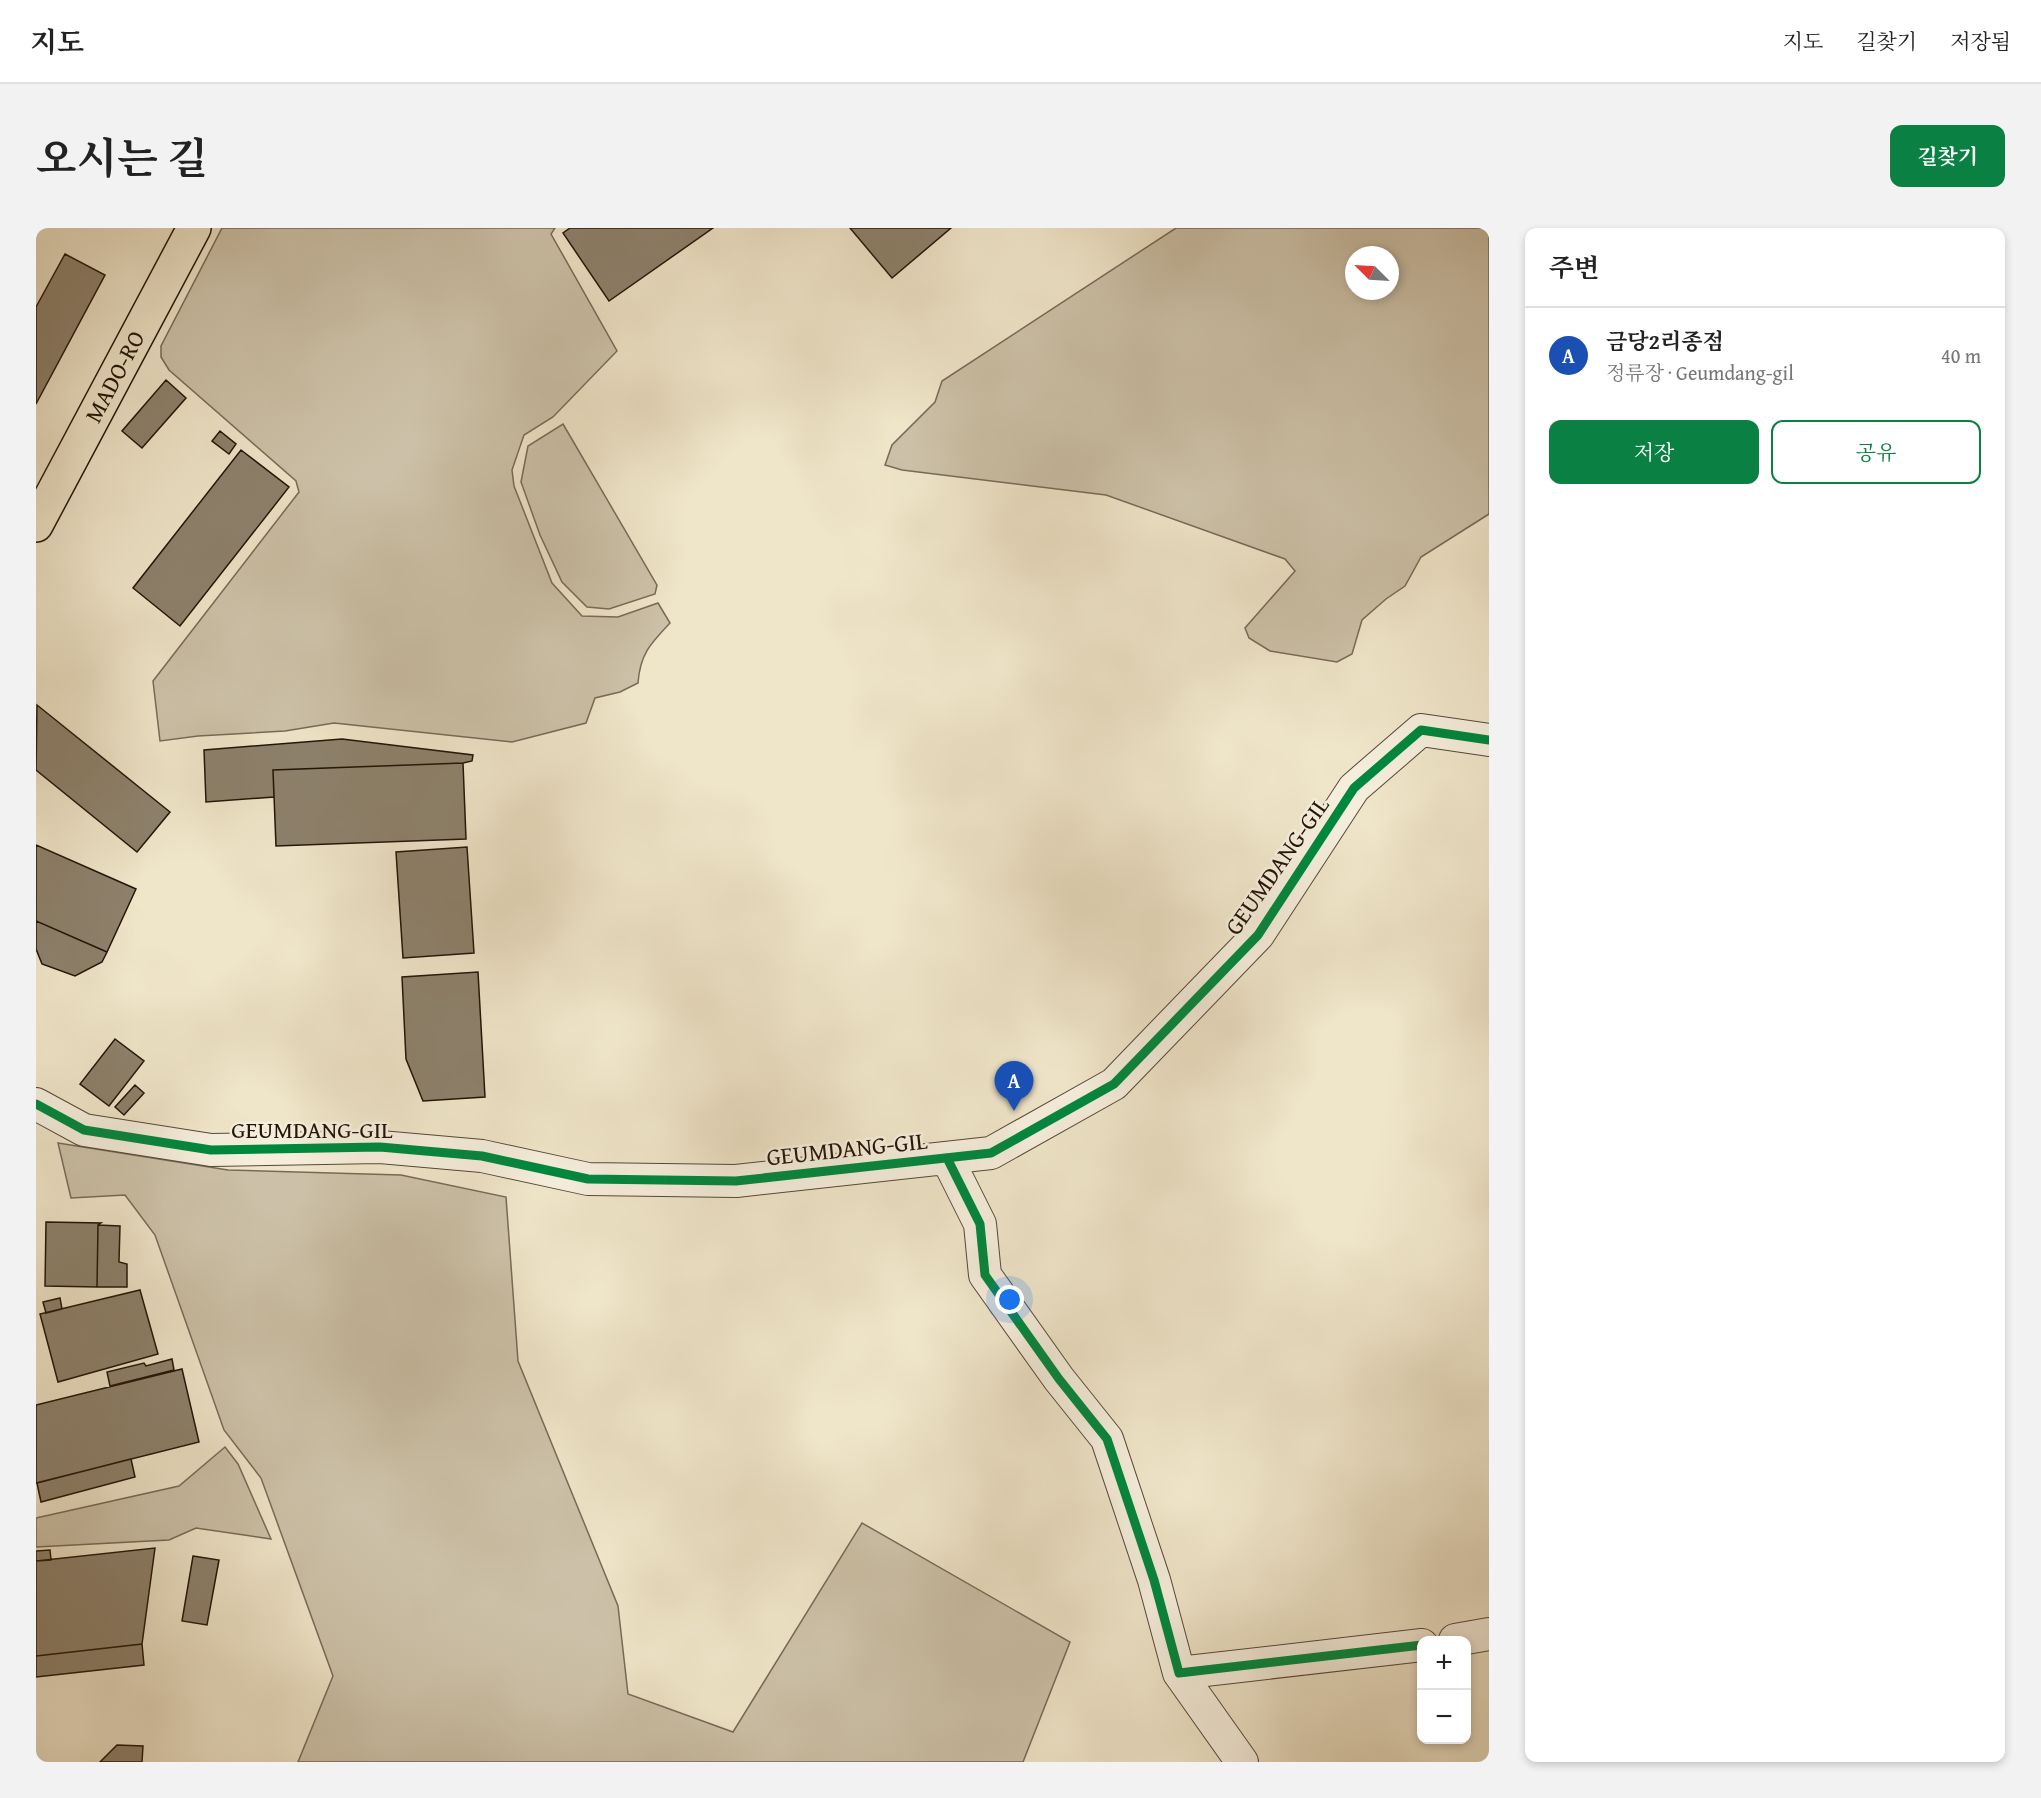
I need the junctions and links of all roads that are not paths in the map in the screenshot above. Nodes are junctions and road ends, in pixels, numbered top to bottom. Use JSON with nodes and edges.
{"nodes":[{"id":1,"x":194,"y":228,"type":"edge"},
{"id":2,"x":36,"y":525,"type":"edge"},
{"id":3,"x":1489,"y":740,"type":"edge"},
{"id":4,"x":36,"y":1104,"type":"edge"},
{"id":5,"x":947,"y":1158,"type":"junction"},
{"id":6,"x":1489,"y":1634,"type":"edge"},
{"id":7,"x":1471,"y":1638,"type":"edge"},
{"id":8,"x":1417,"y":1645,"type":"edge"},
{"id":9,"x":1179,"y":1673,"type":"junction"},
{"id":10,"x":1242,"y":1762,"type":"edge"}],
"edges":[{"from":1,"to":2,"type":"main road","name":"MADO-RO"},
{"from":3,"to":5,"type":"street","name":"GEUMDANG-GIL"},
{"from":4,"to":5,"type":"street","name":"GEUMDANG-GIL"},
{"from":5,"to":9,"type":"street"},
{"from":6,"to":7,"type":"street"},
{"from":8,"to":9,"type":"street"},
{"from":9,"to":10,"type":"street"}]}
